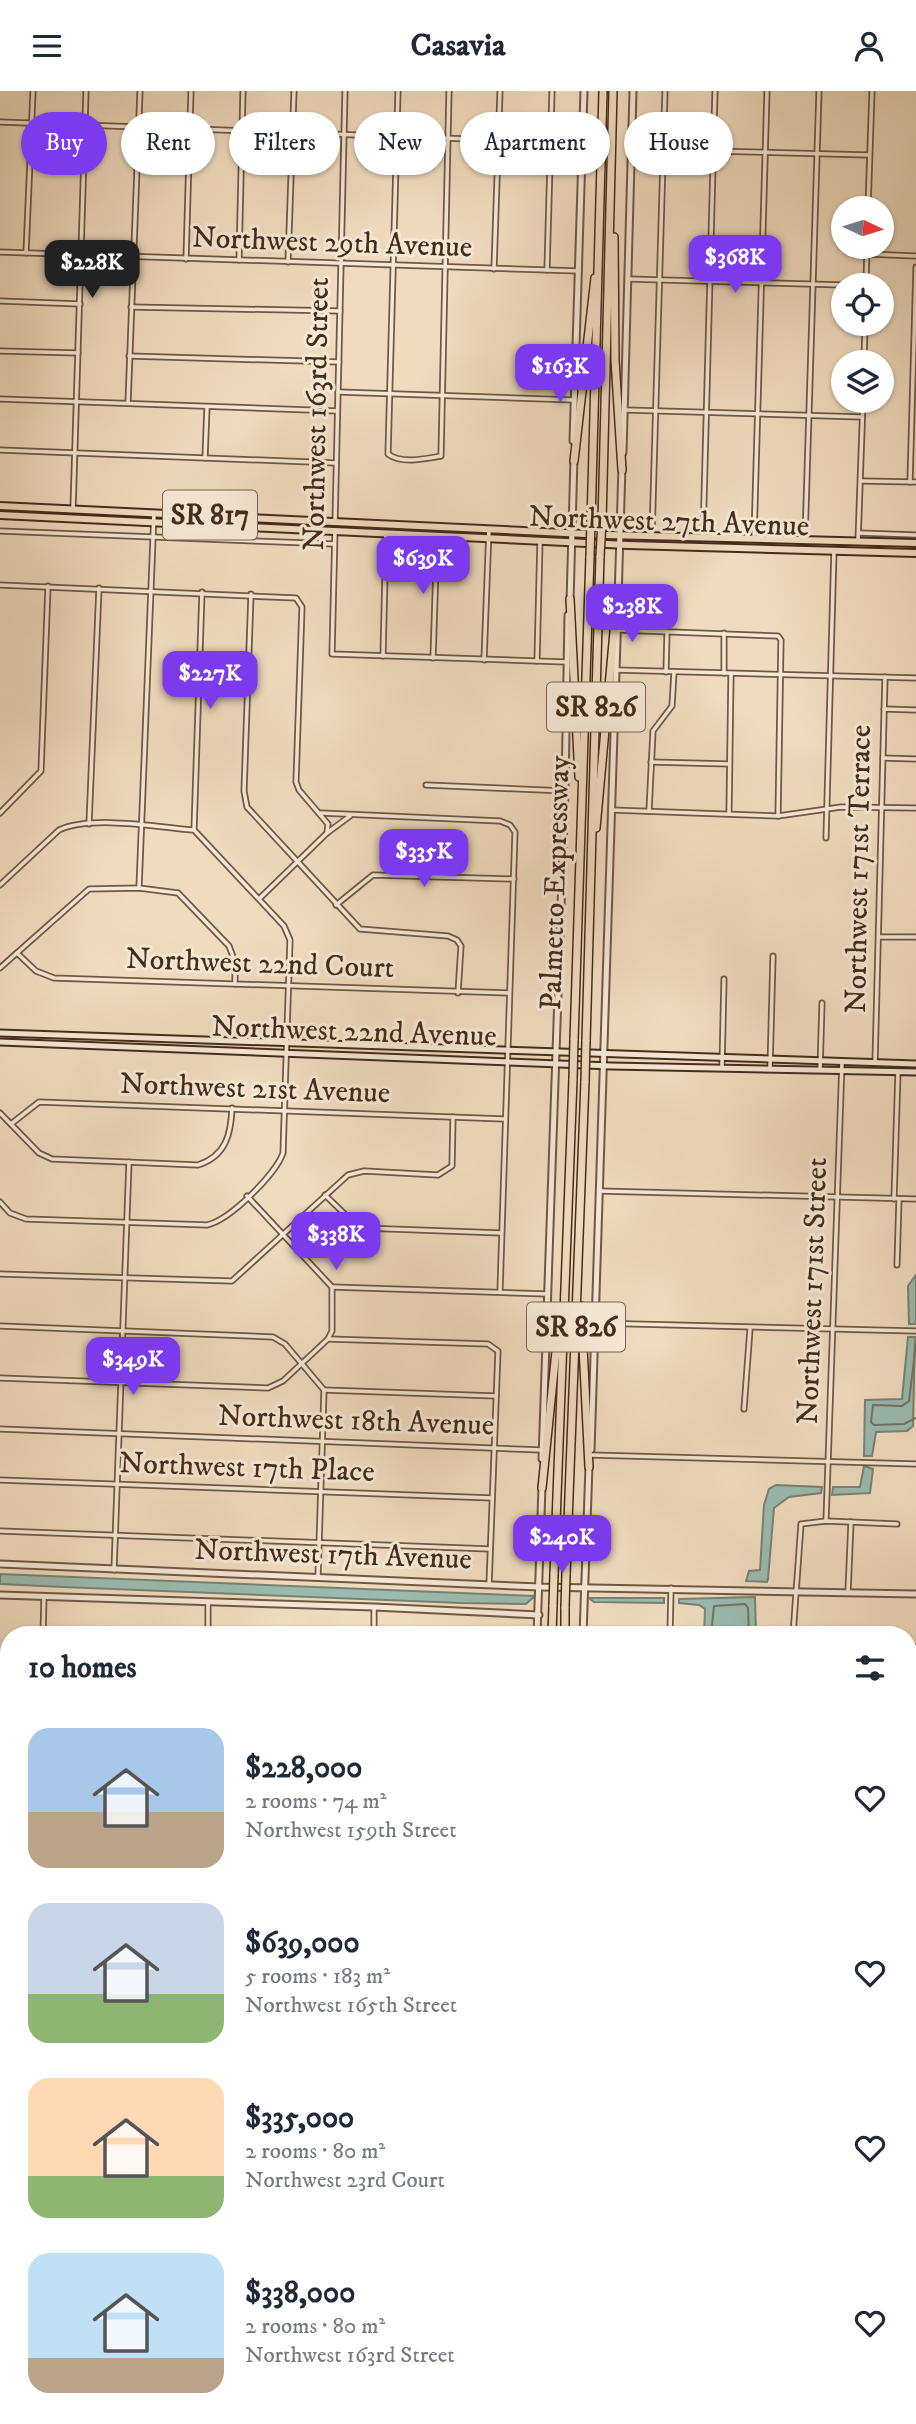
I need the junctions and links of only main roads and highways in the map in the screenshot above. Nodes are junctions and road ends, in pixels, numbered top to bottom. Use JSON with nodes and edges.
{"nodes":[{"id":1,"x":603,"y":91,"type":"edge"},
{"id":2,"x":613,"y":91,"type":"edge"},
{"id":3,"x":611,"y":208,"type":"junction"},
{"id":4,"x":599,"y":254,"type":"junction"},
{"id":5,"x":574,"y":461,"type":"road end"},
{"id":6,"x":622,"y":470,"type":"road end"},
{"id":7,"x":0,"y":506,"type":"edge"},
{"id":8,"x":73,"y":509,"type":"junction"},
{"id":9,"x":0,"y":515,"type":"edge"},
{"id":10,"x":23,"y":516,"type":"junction"},
{"id":11,"x":267,"y":518,"type":"junction"},
{"id":12,"x":266,"y":528,"type":"junction"},
{"id":13,"x":754,"y":538,"type":"junction"},
{"id":14,"x":857,"y":538,"type":"junction"},
{"id":15,"x":773,"y":539,"type":"junction"},
{"id":16,"x":916,"y":543,"type":"edge"},
{"id":17,"x":737,"y":548,"type":"junction"},
{"id":18,"x":757,"y":548,"type":"junction"},
{"id":19,"x":835,"y":551,"type":"junction"},
{"id":20,"x":916,"y":553,"type":"edge"},
{"id":21,"x":570,"y":599,"type":"road end"},
{"id":22,"x":617,"y":599,"type":"road end"},
{"id":23,"x":580,"y":807,"type":"junction"},
{"id":24,"x":591,"y":857,"type":"junction"},
{"id":25,"x":579,"y":1244,"type":"junction"},
{"id":26,"x":565,"y":1283,"type":"junction"},
{"id":27,"x":589,"y":1467,"type":"road end"},
{"id":28,"x":542,"y":1488,"type":"road end"},
{"id":29,"x":552,"y":1626,"type":"edge"},
{"id":30,"x":565,"y":1626,"type":"edge"}],
"edges":[{"from":1,"to":4,"type":"highway","name":"Palmetto Expressway","number":"SR 826"},
{"from":2,"to":3,"type":"highway","name":"Palmetto Expressway","number":"SR 826"},
{"from":3,"to":6,"type":"highway"},
{"from":3,"to":24,"type":"highway","name":"Palmetto Expressway","number":"SR 826","bridge":true},
{"from":4,"to":5,"type":"highway"},
{"from":4,"to":23,"type":"highway","name":"Palmetto Expressway","number":"SR 826","bridge":true},
{"from":7,"to":8,"type":"main road","name":"Northwest 27th Avenue","number":"SR 817"},
{"from":8,"to":10,"type":"main road"},
{"from":8,"to":11,"type":"main road","name":"Northwest 27th Avenue","number":"SR 817"},
{"from":9,"to":10,"type":"main road","name":"Northwest 27th Avenue","number":"SR 817"},
{"from":10,"to":12,"type":"main road","name":"Northwest 27th Avenue","number":"SR 817"},
{"from":11,"to":12,"type":"main road"},
{"from":11,"to":13,"type":"main road","name":"Northwest 27th Avenue","number":"SR 817"},
{"from":12,"to":17,"type":"main road","name":"Northwest 27th Avenue","number":"SR 817"},
{"from":13,"to":15,"type":"main road","name":"Northwest 27th Avenue","number":"SR 817"},
{"from":13,"to":17,"type":"main road"},
{"from":14,"to":15,"type":"main road","name":"Northwest 27th Avenue","number":"SR 817"},
{"from":14,"to":16,"type":"main road","name":"Northwest 27th Avenue","number":"SR 817"},
{"from":14,"to":19,"type":"main road"},
{"from":15,"to":18,"type":"main road"},
{"from":17,"to":18,"type":"main road","name":"Northwest 27th Avenue","number":"SR 817"},
{"from":18,"to":19,"type":"main road","name":"Northwest 27th Avenue","number":"SR 817"},
{"from":19,"to":20,"type":"main road","name":"Northwest 27th Avenue","number":"SR 817"},
{"from":21,"to":23,"type":"highway"},
{"from":22,"to":24,"type":"highway"},
{"from":23,"to":26,"type":"highway","name":"Palmetto Expressway","number":"SR 826","bridge":true},
{"from":24,"to":25,"type":"highway","name":"Palmetto Expressway","number":"SR 826","bridge":true},
{"from":25,"to":27,"type":"highway"},
{"from":25,"to":30,"type":"highway","name":"Palmetto Expressway","number":"SR 826","bridge":true},
{"from":26,"to":28,"type":"highway"},
{"from":26,"to":29,"type":"highway","name":"Palmetto Expressway","number":"SR 826","bridge":true}]}
